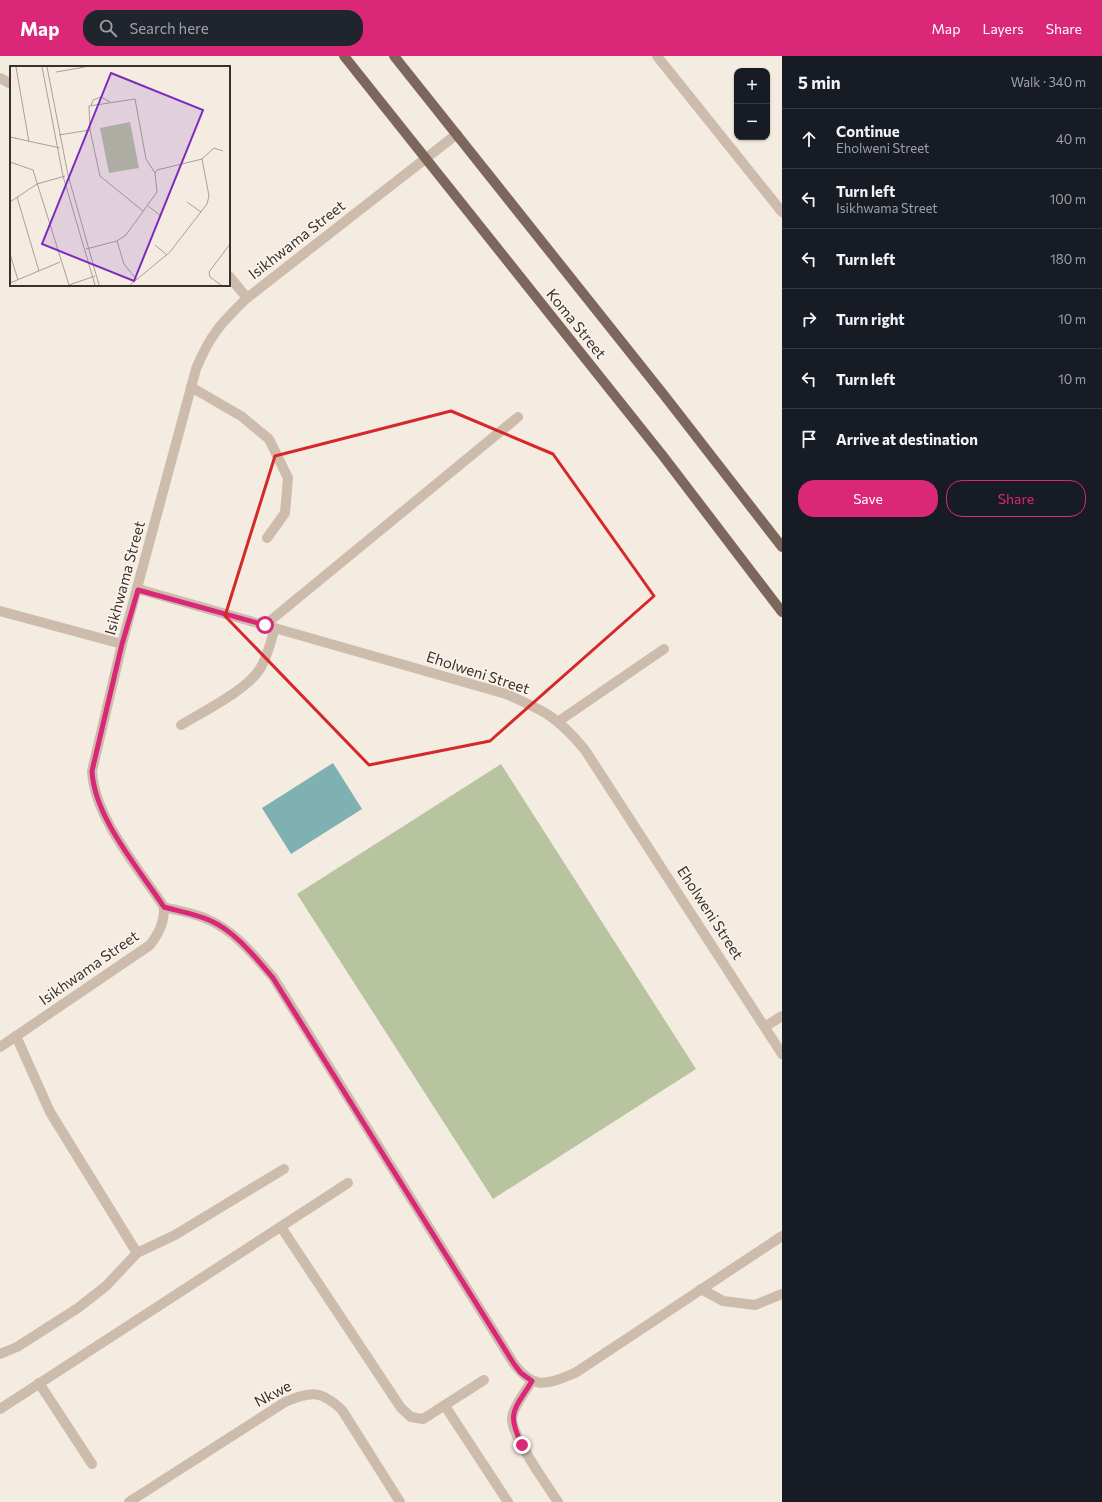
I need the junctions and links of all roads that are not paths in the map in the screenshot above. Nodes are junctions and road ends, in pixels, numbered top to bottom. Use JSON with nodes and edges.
{"nodes":[{"id":1,"x":344,"y":56,"type":"edge"},
{"id":2,"x":394,"y":56,"type":"edge"},
{"id":3,"x":657,"y":56,"type":"edge"},
{"id":4,"x":0,"y":78,"type":"edge"},
{"id":5,"x":10,"y":83,"type":"edge"},
{"id":6,"x":456,"y":134,"type":"junction"},
{"id":7,"x":426,"y":159,"type":"junction"},
{"id":8,"x":782,"y":212,"type":"edge"},
{"id":9,"x":230,"y":277,"type":"edge"},
{"id":10,"x":247,"y":298,"type":"junction"},
{"id":11,"x":191,"y":387,"type":"junction"},
{"id":12,"x":518,"y":417,"type":"dead end"},
{"id":13,"x":268,"y":538,"type":"dead end"},
{"id":14,"x":782,"y":548,"type":"edge"},
{"id":15,"x":138,"y":590,"type":"junction"},
{"id":16,"x":0,"y":612,"type":"edge"},
{"id":17,"x":782,"y":612,"type":"edge"},
{"id":18,"x":265,"y":625,"type":"junction"},
{"id":19,"x":275,"y":628,"type":"junction"},
{"id":20,"x":122,"y":644,"type":"junction"},
{"id":21,"x":664,"y":649,"type":"dead end"},
{"id":22,"x":559,"y":721,"type":"junction"},
{"id":23,"x":182,"y":725,"type":"dead end"},
{"id":24,"x":164,"y":907,"type":"junction"},
{"id":25,"x":782,"y":1016,"type":"edge"},
{"id":26,"x":766,"y":1026,"type":"junction"},
{"id":27,"x":16,"y":1036,"type":"junction"},
{"id":28,"x":0,"y":1047,"type":"edge"},
{"id":29,"x":782,"y":1054,"type":"edge"},
{"id":30,"x":284,"y":1169,"type":"dead end"},
{"id":31,"x":348,"y":1183,"type":"dead end"},
{"id":32,"x":281,"y":1227,"type":"junction"},
{"id":33,"x":782,"y":1236,"type":"edge"},
{"id":34,"x":137,"y":1253,"type":"junction"},
{"id":35,"x":701,"y":1289,"type":"junction"},
{"id":36,"x":782,"y":1294,"type":"edge"},
{"id":37,"x":0,"y":1354,"type":"edge"},
{"id":38,"x":484,"y":1380,"type":"dead end"},
{"id":39,"x":532,"y":1381,"type":"junction"},
{"id":40,"x":39,"y":1383,"type":"junction"},
{"id":41,"x":445,"y":1406,"type":"junction"},
{"id":42,"x":0,"y":1409,"type":"edge"},
{"id":43,"x":92,"y":1464,"type":"dead end"},
{"id":44,"x":129,"y":1502,"type":"edge"},
{"id":45,"x":400,"y":1502,"type":"edge"},
{"id":46,"x":508,"y":1502,"type":"edge"},
{"id":47,"x":558,"y":1502,"type":"edge"}],
"edges":[{"from":1,"to":7,"type":"main road","name":"Koma Street"},
{"from":2,"to":6,"type":"main road","name":"Koma Street"},
{"from":3,"to":8,"type":"street"},
{"from":4,"to":5,"type":"street"},
{"from":6,"to":7,"type":"street","name":"Isikhwama Street"},
{"from":6,"to":14,"type":"main road","name":"Koma Street"},
{"from":7,"to":10,"type":"street","name":"Isikhwama Street"},
{"from":7,"to":17,"type":"main road","name":"Koma Street"},
{"from":9,"to":10,"type":"street"},
{"from":10,"to":11,"type":"street","name":"Isikhwama Street"},
{"from":11,"to":13,"type":"street"},
{"from":11,"to":15,"type":"street","name":"Isikhwama Street"},
{"from":12,"to":18,"type":"street"},
{"from":15,"to":18,"type":"street","name":"Eholweni Street"},
{"from":15,"to":20,"type":"street","name":"Isikhwama Street"},
{"from":16,"to":20,"type":"street"},
{"from":18,"to":19,"type":"street","name":"Eholweni Street"},
{"from":19,"to":22,"type":"street","name":"Eholweni Street"},
{"from":19,"to":23,"type":"street"},
{"from":20,"to":24,"type":"street","name":"Isikhwama Street"},
{"from":21,"to":22,"type":"street"},
{"from":22,"to":26,"type":"street","name":"Eholweni Street"},
{"from":24,"to":27,"type":"street","name":"Isikhwama Street"},
{"from":24,"to":39,"type":"street"},
{"from":25,"to":26,"type":"street"},
{"from":26,"to":29,"type":"street","name":"Eholweni Street"},
{"from":27,"to":28,"type":"street","name":"Isikhwama Street"},
{"from":27,"to":34,"type":"street"},
{"from":30,"to":34,"type":"street"},
{"from":31,"to":32,"type":"street"},
{"from":32,"to":40,"type":"street"},
{"from":32,"to":41,"type":"street"},
{"from":33,"to":35,"type":"street"},
{"from":34,"to":37,"type":"street"},
{"from":35,"to":36,"type":"street"},
{"from":35,"to":39,"type":"street"},
{"from":38,"to":41,"type":"street"},
{"from":39,"to":47,"type":"street"},
{"from":40,"to":42,"type":"street"},
{"from":40,"to":43,"type":"street"},
{"from":41,"to":46,"type":"street"},
{"from":44,"to":45,"type":"street","name":"Nkwe"}]}
